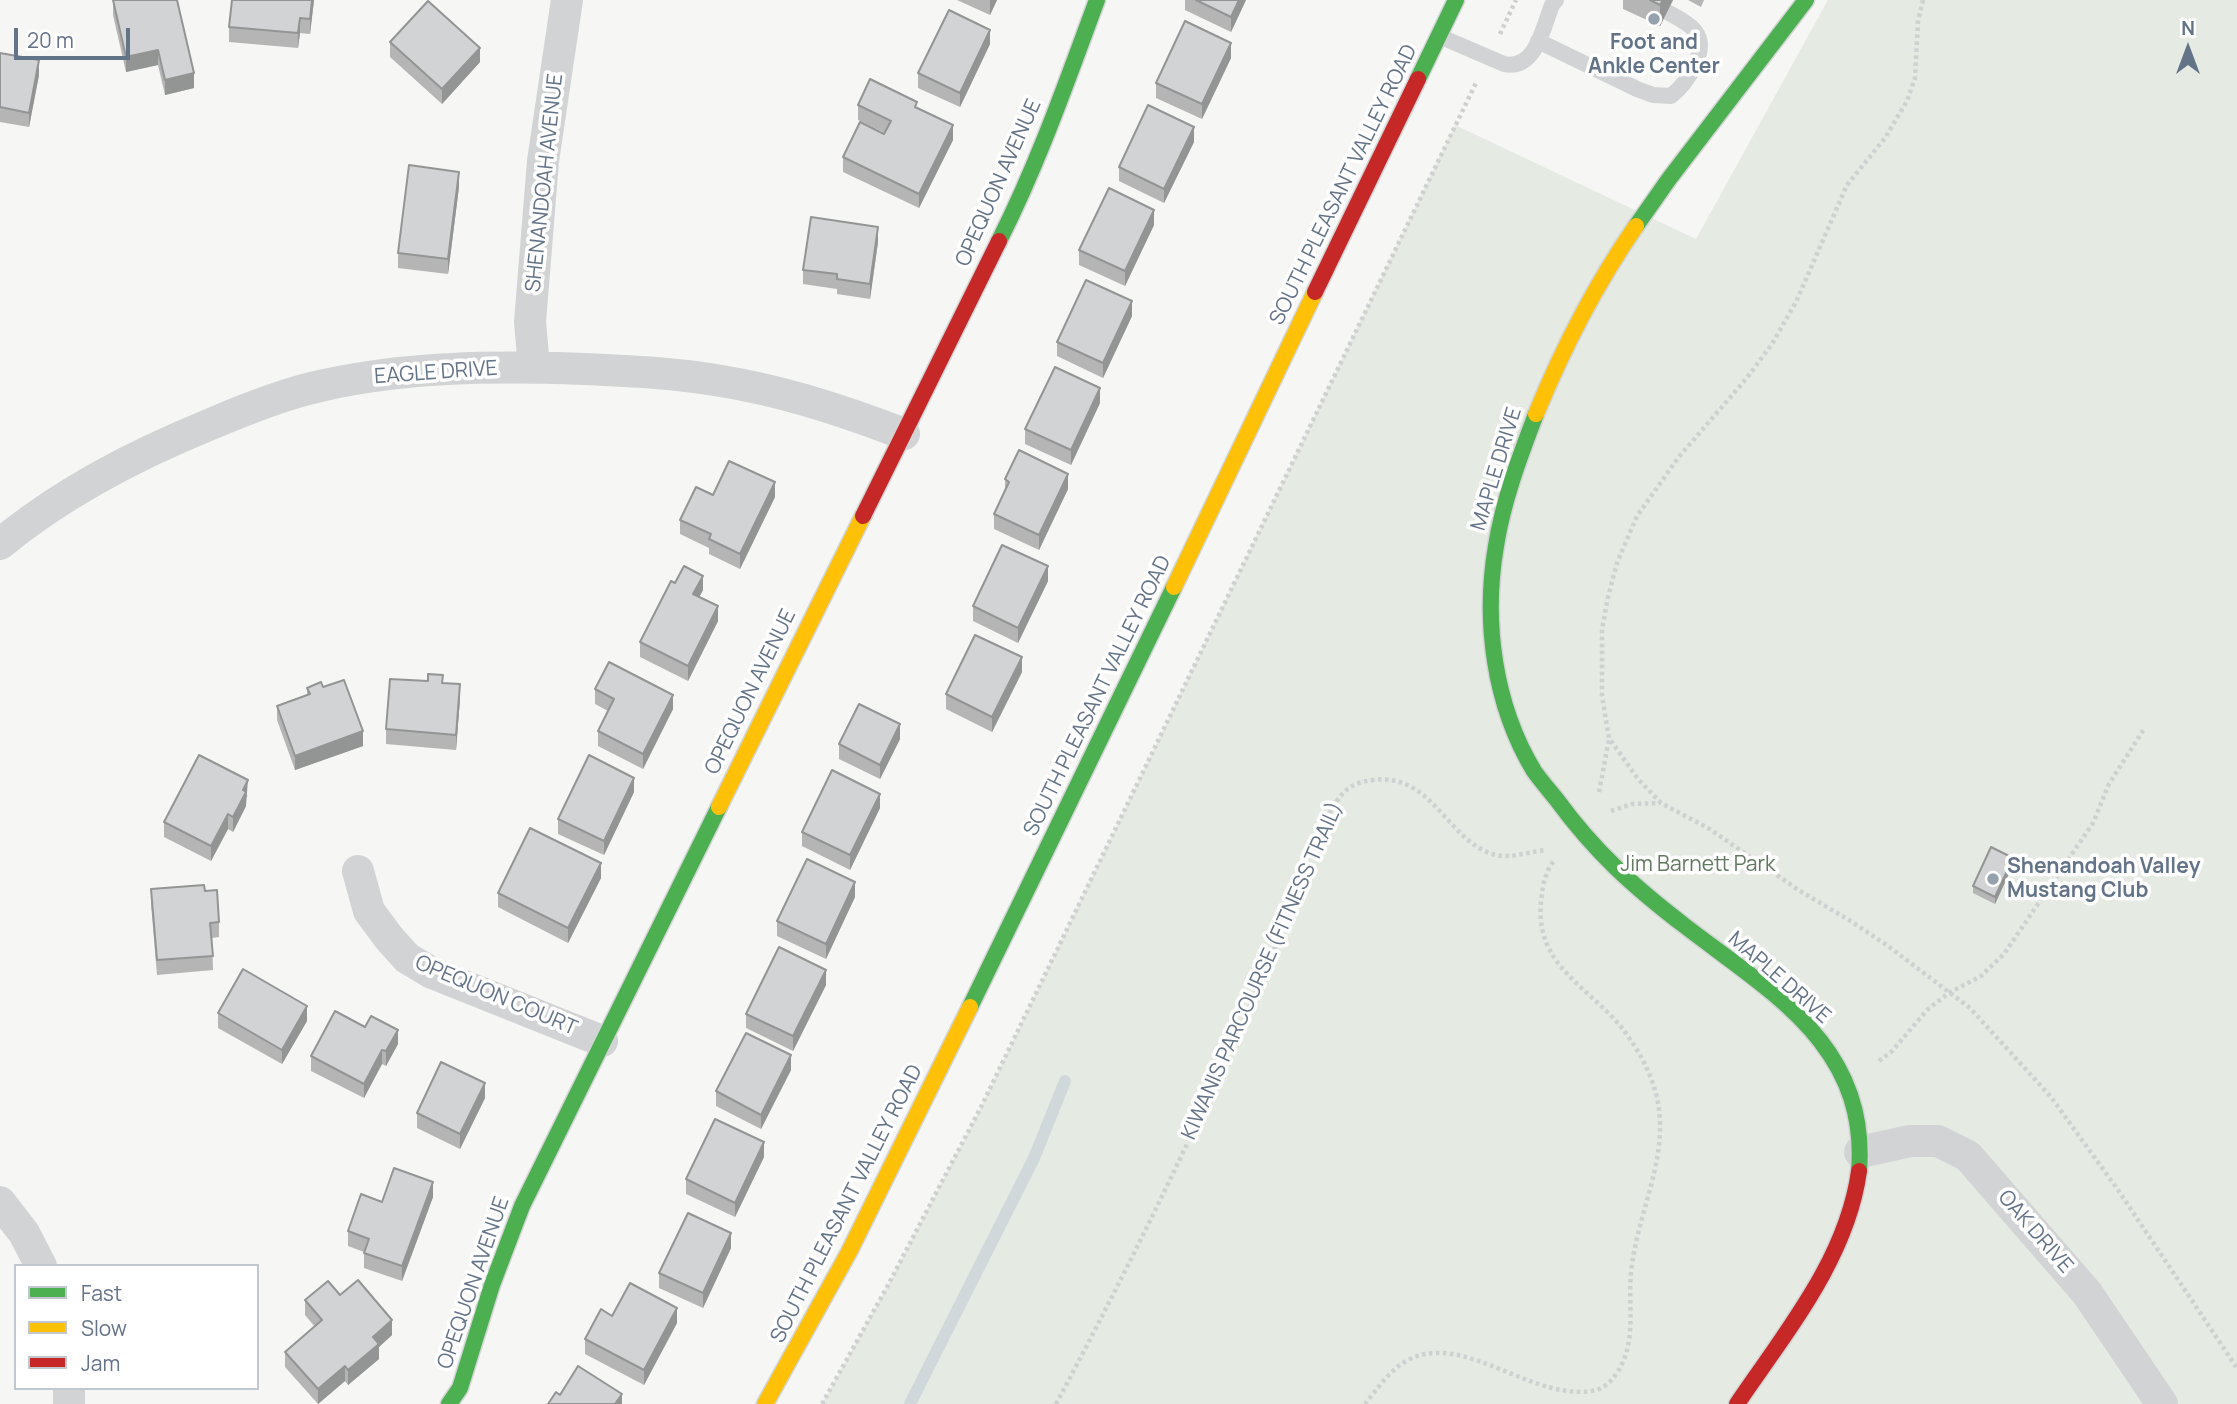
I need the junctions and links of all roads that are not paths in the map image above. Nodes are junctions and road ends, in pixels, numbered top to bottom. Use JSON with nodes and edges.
{"nodes":[{"id":1,"x":567,"y":0,"type":"edge"},
{"id":2,"x":1097,"y":0,"type":"edge"},
{"id":3,"x":1457,"y":0,"type":"edge"},
{"id":4,"x":1556,"y":0,"type":"edge"},
{"id":5,"x":1807,"y":0,"type":"edge"},
{"id":6,"x":1667,"y":12,"type":"dead end"},
{"id":7,"x":1439,"y":36,"type":"junction"},
{"id":8,"x":1538,"y":41,"type":"junction"},
{"id":9,"x":534,"y":367,"type":"junction"},
{"id":10,"x":904,"y":433,"type":"junction"},
{"id":11,"x":0,"y":544,"type":"edge"},
{"id":12,"x":358,"y":872,"type":"dead end"},
{"id":13,"x":602,"y":1041,"type":"junction"},
{"id":14,"x":1860,"y":1152,"type":"junction"},
{"id":15,"x":0,"y":1202,"type":"edge"},
{"id":16,"x":40,"y":1264,"type":"edge"},
{"id":17,"x":449,"y":1404,"type":"edge"},
{"id":18,"x":765,"y":1404,"type":"edge"},
{"id":19,"x":1737,"y":1404,"type":"edge"},
{"id":20,"x":2162,"y":1404,"type":"edge"}],
"edges":[{"from":1,"to":9,"type":"street","name":"SHENANDOAH AVENUE"},
{"from":2,"to":10,"type":"street","name":"OPEQUON AVENUE"},
{"from":3,"to":7,"type":"street","name":"SOUTH PLEASANT VALLEY ROAD"},
{"from":4,"to":8,"type":"lane"},
{"from":5,"to":14,"type":"street","name":"MAPLE DRIVE"},
{"from":6,"to":8,"type":"lane"},
{"from":7,"to":8,"type":"lane"},
{"from":7,"to":18,"type":"street","name":"SOUTH PLEASANT VALLEY ROAD"},
{"from":9,"to":10,"type":"street","name":"EAGLE DRIVE"},
{"from":9,"to":11,"type":"street","name":"EAGLE DRIVE"},
{"from":10,"to":13,"type":"street","name":"OPEQUON AVENUE"},
{"from":12,"to":13,"type":"street","name":"OPEQUON COURT"},
{"from":13,"to":17,"type":"street","name":"OPEQUON AVENUE"},
{"from":14,"to":19,"type":"street","name":"MAPLE DRIVE"},
{"from":14,"to":20,"type":"street","name":"OAK DRIVE"},
{"from":15,"to":16,"type":"street"}]}
